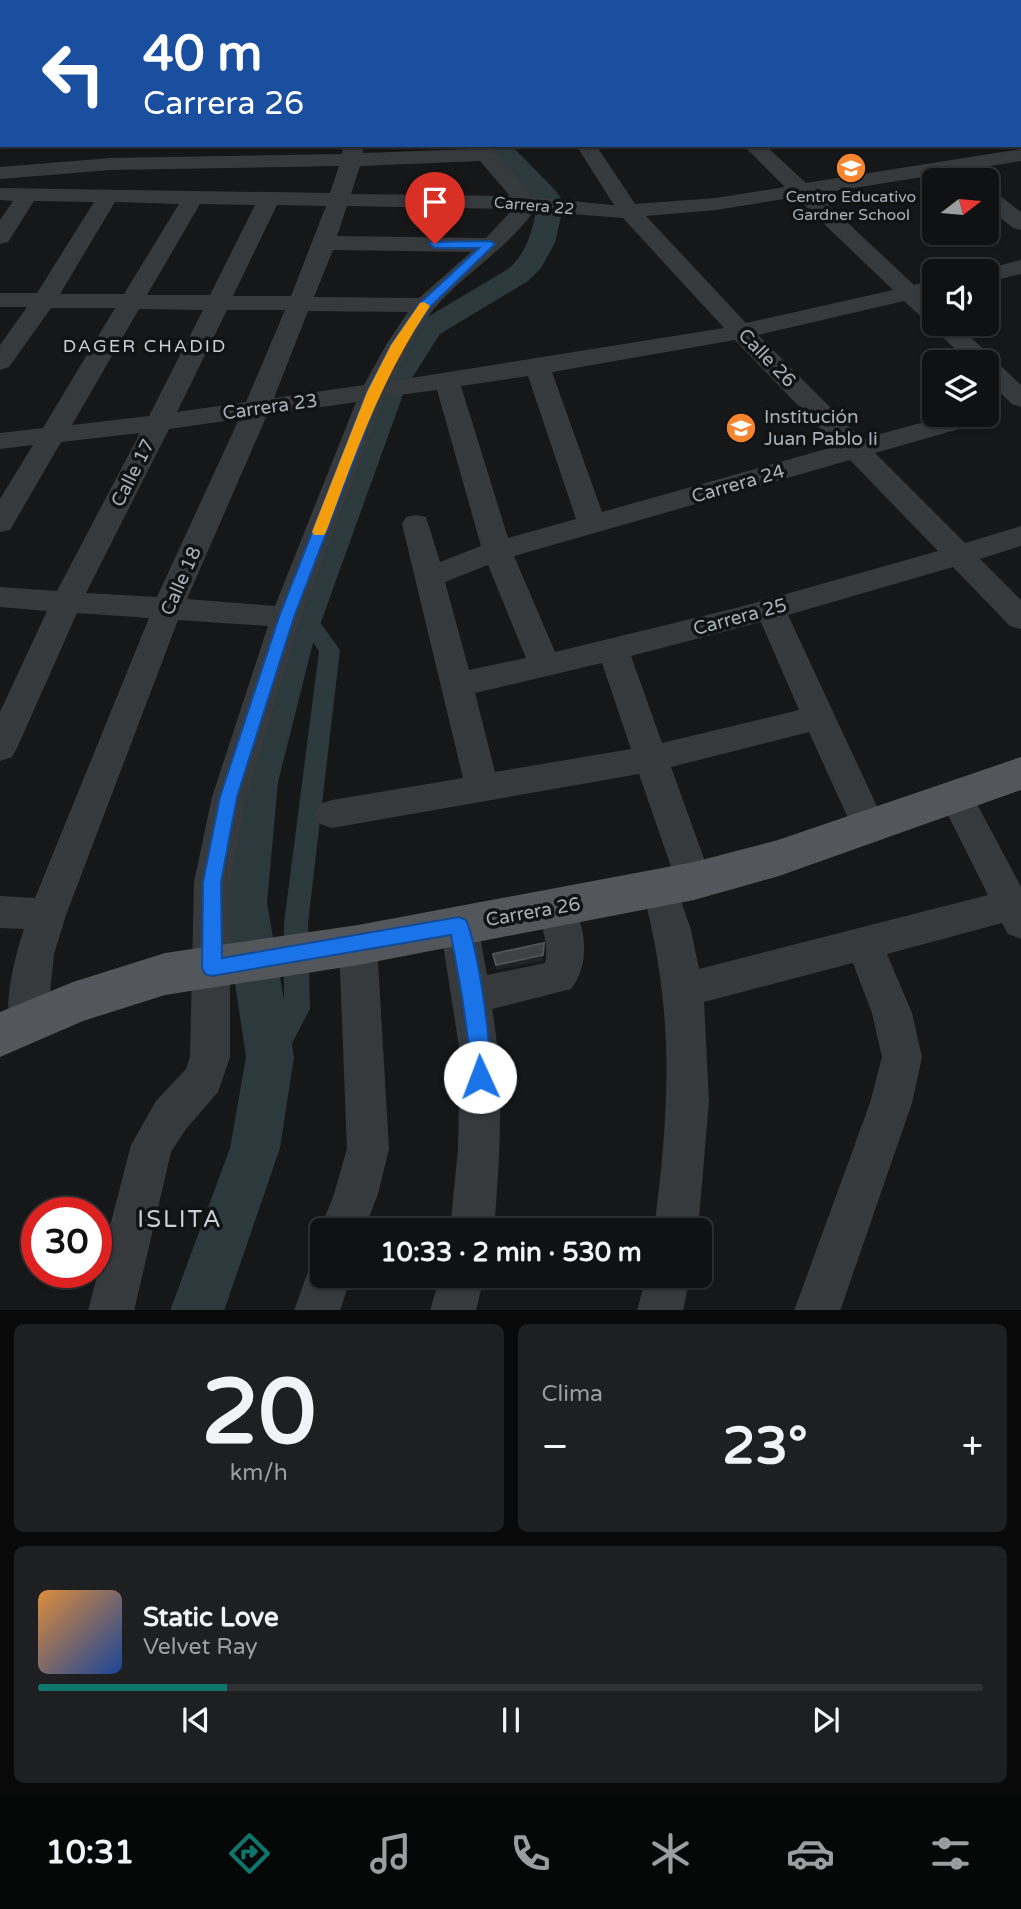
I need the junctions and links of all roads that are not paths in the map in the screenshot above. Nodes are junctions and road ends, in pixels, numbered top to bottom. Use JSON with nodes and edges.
{"nodes":[{"id":1,"x":587,"y":147,"type":"edge"},
{"id":2,"x":755,"y":147,"type":"edge"},
{"id":3,"x":481,"y":150,"type":"edge"},
{"id":4,"x":929,"y":152,"type":"dead end"},
{"id":5,"x":353,"y":153,"type":"edge"},
{"id":6,"x":1021,"y":155,"type":"edge"},
{"id":7,"x":78,"y":156,"type":"edge"},
{"id":8,"x":947,"y":166,"type":"junction"},
{"id":9,"x":950,"y":168,"type":"edge"},
{"id":10,"x":0,"y":173,"type":"edge"},
{"id":11,"x":801,"y":190,"type":"junction"},
{"id":12,"x":0,"y":194,"type":"edge"},
{"id":13,"x":27,"y":195,"type":"junction"},
{"id":14,"x":108,"y":197,"type":"junction"},
{"id":15,"x":193,"y":198,"type":"junction"},
{"id":16,"x":269,"y":199,"type":"junction"},
{"id":17,"x":341,"y":199,"type":"junction"},
{"id":18,"x":532,"y":203,"type":"junction"},
{"id":19,"x":999,"y":206,"type":"edge"},
{"id":20,"x":629,"y":211,"type":"junction"},
{"id":21,"x":1021,"y":223,"type":"edge"},
{"id":22,"x":0,"y":237,"type":"edge"},
{"id":23,"x":324,"y":243,"type":"junction"},
{"id":24,"x":490,"y":244,"type":"junction"},
{"id":25,"x":1021,"y":267,"type":"edge"},
{"id":26,"x":999,"y":272,"type":"edge"},
{"id":27,"x":922,"y":289,"type":"edge"},
{"id":28,"x":922,"y":290,"type":"edge"},
{"id":29,"x":0,"y":300,"type":"edge"},
{"id":30,"x":44,"y":301,"type":"junction"},
{"id":31,"x":131,"y":302,"type":"junction"},
{"id":32,"x":219,"y":303,"type":"junction"},
{"id":33,"x":298,"y":304,"type":"junction"},
{"id":34,"x":425,"y":305,"type":"junction"},
{"id":35,"x":741,"y":331,"type":"junction"},
{"id":36,"x":956,"y":336,"type":"edge"},
{"id":37,"x":970,"y":350,"type":"edge"},
{"id":38,"x":0,"y":362,"type":"edge"},
{"id":39,"x":538,"y":367,"type":"junction"},
{"id":40,"x":999,"y":377,"type":"edge"},
{"id":41,"x":437,"y":382,"type":"junction"},
{"id":42,"x":380,"y":391,"type":"junction"},
{"id":43,"x":1019,"y":396,"type":"edge"},
{"id":44,"x":999,"y":398,"type":"edge"},
{"id":45,"x":999,"y":406,"type":"edge"},
{"id":46,"x":257,"y":408,"type":"junction"},
{"id":47,"x":922,"y":419,"type":"edge"},
{"id":48,"x":159,"y":423,"type":"junction"},
{"id":49,"x":928,"y":427,"type":"edge"},
{"id":50,"x":52,"y":435,"type":"junction"},
{"id":51,"x":0,"y":441,"type":"edge"},
{"id":52,"x":852,"y":445,"type":"junction"},
{"id":53,"x":589,"y":519,"type":"junction"},
{"id":54,"x":0,"y":523,"type":"edge"},
{"id":55,"x":416,"y":524,"type":"dead end"},
{"id":56,"x":1021,"y":536,"type":"edge"},
{"id":57,"x":497,"y":551,"type":"junction"},
{"id":58,"x":960,"y":555,"type":"junction"},
{"id":59,"x":429,"y":577,"type":"junction"},
{"id":60,"x":0,"y":597,"type":"edge"},
{"id":61,"x":66,"y":603,"type":"junction"},
{"id":62,"x":167,"y":610,"type":"junction"},
{"id":63,"x":770,"y":610,"type":"junction"},
{"id":64,"x":286,"y":617,"type":"junction"},
{"id":65,"x":1021,"y":618,"type":"edge"},
{"id":66,"x":612,"y":650,"type":"junction"},
{"id":67,"x":545,"y":666,"type":"junction"},
{"id":68,"x":456,"y":685,"type":"junction"},
{"id":69,"x":820,"y":717,"type":"junction"},
{"id":70,"x":0,"y":747,"type":"edge"},
{"id":71,"x":652,"y":759,"type":"junction"},
{"id":72,"x":1021,"y":773,"type":"edge"},
{"id":73,"x":482,"y":787,"type":"junction"},
{"id":74,"x":956,"y":797,"type":"junction"},
{"id":75,"x":332,"y":814,"type":"dead end"},
{"id":76,"x":869,"y":828,"type":"junction"},
{"id":77,"x":677,"y":885,"type":"junction"},
{"id":78,"x":557,"y":908,"type":"junction"},
{"id":79,"x":0,"y":912,"type":"edge"},
{"id":80,"x":1016,"y":914,"type":"edge"},
{"id":81,"x":47,"y":915,"type":"junction"},
{"id":82,"x":459,"y":925,"type":"junction"},
{"id":83,"x":863,"y":944,"type":"junction"},
{"id":84,"x":340,"y":947,"type":"junction"},
{"id":85,"x":226,"y":966,"type":"junction"},
{"id":86,"x":685,"y":990,"type":"junction"},
{"id":87,"x":472,"y":996,"type":"junction"},
{"id":88,"x":14,"y":1028,"type":"edge"},
{"id":89,"x":347,"y":1218,"type":"edge"},
{"id":90,"x":473,"y":1218,"type":"edge"},
{"id":91,"x":678,"y":1218,"type":"edge"},
{"id":92,"x":324,"y":1288,"type":"edge"},
{"id":93,"x":459,"y":1288,"type":"edge"},
{"id":94,"x":665,"y":1288,"type":"edge"},
{"id":95,"x":111,"y":1310,"type":"edge"},
{"id":96,"x":317,"y":1310,"type":"edge"},
{"id":97,"x":453,"y":1310,"type":"edge"},
{"id":98,"x":660,"y":1310,"type":"edge"},
{"id":99,"x":817,"y":1310,"type":"edge"}],
"edges":[{"from":1,"to":20,"type":"street","name":"Calle 26"},
{"from":2,"to":11,"type":"street"},
{"from":3,"to":5,"type":"street"},
{"from":3,"to":18,"type":"street"},
{"from":4,"to":8,"type":"street"},
{"from":5,"to":7,"type":"street"},
{"from":5,"to":17,"type":"street","name":"Calle 18"},
{"from":6,"to":8,"type":"street","name":"Carrera 22"},
{"from":7,"to":10,"type":"street"},
{"from":8,"to":9,"type":"street"},
{"from":8,"to":11,"type":"street","name":"Carrera 22"},
{"from":11,"to":20,"type":"street","name":"Carrera 22"},
{"from":11,"to":27,"type":"street"},
{"from":12,"to":13,"type":"street","name":"Carrera 22"},
{"from":13,"to":14,"type":"street","name":"Carrera 22"},
{"from":13,"to":22,"type":"street"},
{"from":14,"to":15,"type":"street","name":"Carrera 22"},
{"from":14,"to":30,"type":"street"},
{"from":15,"to":16,"type":"street","name":"Carrera 22"},
{"from":15,"to":31,"type":"street"},
{"from":16,"to":17,"type":"street","name":"Carrera 22"},
{"from":16,"to":32,"type":"street","name":"Calle 17"},
{"from":17,"to":18,"type":"street","name":"Carrera 22"},
{"from":17,"to":23,"type":"street","name":"Calle 18"},
{"from":18,"to":20,"type":"street","name":"Carrera 22"},
{"from":18,"to":24,"type":"street"},
{"from":19,"to":21,"type":"street"},
{"from":20,"to":35,"type":"street","name":"Calle 26"},
{"from":23,"to":24,"type":"street"},
{"from":23,"to":33,"type":"street","name":"Calle 18"},
{"from":24,"to":34,"type":"street"},
{"from":25,"to":26,"type":"street"},
{"from":28,"to":35,"type":"street","name":"Carrera 23"},
{"from":29,"to":30,"type":"street"},
{"from":30,"to":31,"type":"street"},
{"from":30,"to":38,"type":"street"},
{"from":31,"to":32,"type":"street"},
{"from":31,"to":50,"type":"street"},
{"from":32,"to":33,"type":"street"},
{"from":32,"to":48,"type":"street","name":"Calle 17"},
{"from":33,"to":34,"type":"street"},
{"from":33,"to":46,"type":"street","name":"Calle 18"},
{"from":34,"to":42,"type":"street"},
{"from":35,"to":39,"type":"street","name":"Carrera 23"},
{"from":35,"to":52,"type":"street","name":"Calle 26"},
{"from":36,"to":37,"type":"street"},
{"from":39,"to":41,"type":"street","name":"Carrera 23"},
{"from":39,"to":53,"type":"street"},
{"from":40,"to":43,"type":"street"},
{"from":41,"to":42,"type":"street","name":"Carrera 23"},
{"from":41,"to":57,"type":"street"},
{"from":42,"to":46,"type":"street","name":"Carrera 23"},
{"from":42,"to":64,"type":"street"},
{"from":43,"to":44,"type":"street"},
{"from":43,"to":45,"type":"street"},
{"from":46,"to":48,"type":"street","name":"Carrera 23"},
{"from":46,"to":62,"type":"street","name":"Calle 18"},
{"from":47,"to":52,"type":"street","name":"Carrera 24"},
{"from":48,"to":50,"type":"street","name":"Carrera 23"},
{"from":48,"to":61,"type":"street","name":"Calle 17"},
{"from":49,"to":52,"type":"street","name":"Carrera 24"},
{"from":50,"to":51,"type":"street","name":"Carrera 23"},
{"from":50,"to":54,"type":"street"},
{"from":52,"to":53,"type":"street","name":"Carrera 24"},
{"from":52,"to":58,"type":"street","name":"Calle 26"},
{"from":53,"to":57,"type":"street","name":"Carrera 24"},
{"from":55,"to":59,"type":"street"},
{"from":56,"to":58,"type":"street","name":"Carrera 25"},
{"from":57,"to":59,"type":"street","name":"Carrera 24"},
{"from":57,"to":67,"type":"street"},
{"from":58,"to":63,"type":"street","name":"Carrera 25"},
{"from":58,"to":65,"type":"street","name":"Calle 26"},
{"from":59,"to":68,"type":"street"},
{"from":60,"to":61,"type":"street"},
{"from":61,"to":62,"type":"street"},
{"from":61,"to":70,"type":"street","name":"Calle 17"},
{"from":62,"to":64,"type":"street"},
{"from":62,"to":81,"type":"street","name":"Calle 18"},
{"from":63,"to":66,"type":"street","name":"Carrera 25"},
{"from":63,"to":69,"type":"street"},
{"from":64,"to":85,"type":"street"},
{"from":66,"to":67,"type":"street","name":"Carrera 25"},
{"from":66,"to":71,"type":"street"},
{"from":67,"to":68,"type":"street","name":"Carrera 25"},
{"from":68,"to":73,"type":"street"},
{"from":69,"to":71,"type":"street"},
{"from":69,"to":76,"type":"street"},
{"from":71,"to":73,"type":"street"},
{"from":71,"to":77,"type":"street"},
{"from":72,"to":74,"type":"main road","name":"Carrera 26"},
{"from":73,"to":75,"type":"street"},
{"from":74,"to":76,"type":"main road","name":"Carrera 26"},
{"from":74,"to":80,"type":"street"},
{"from":76,"to":77,"type":"main road","name":"Carrera 26"},
{"from":77,"to":78,"type":"main road","name":"Carrera 26"},
{"from":77,"to":86,"type":"street"},
{"from":78,"to":82,"type":"main road","name":"Carrera 26"},
{"from":78,"to":87,"type":"street"},
{"from":79,"to":81,"type":"street"},
{"from":80,"to":83,"type":"street"},
{"from":81,"to":88,"type":"street","name":"Calle 18"},
{"from":82,"to":84,"type":"main road","name":"Carrera 26"},
{"from":82,"to":87,"type":"street"},
{"from":83,"to":86,"type":"street"},
{"from":83,"to":99,"type":"street"},
{"from":84,"to":85,"type":"main road","name":"Carrera 26"},
{"from":84,"to":89,"type":"street"},
{"from":85,"to":88,"type":"main road","name":"Carrera 26"},
{"from":85,"to":95,"type":"street"},
{"from":86,"to":91,"type":"street"},
{"from":87,"to":90,"type":"street"},
{"from":92,"to":96,"type":"street"},
{"from":93,"to":97,"type":"street"},
{"from":94,"to":98,"type":"street"}]}
